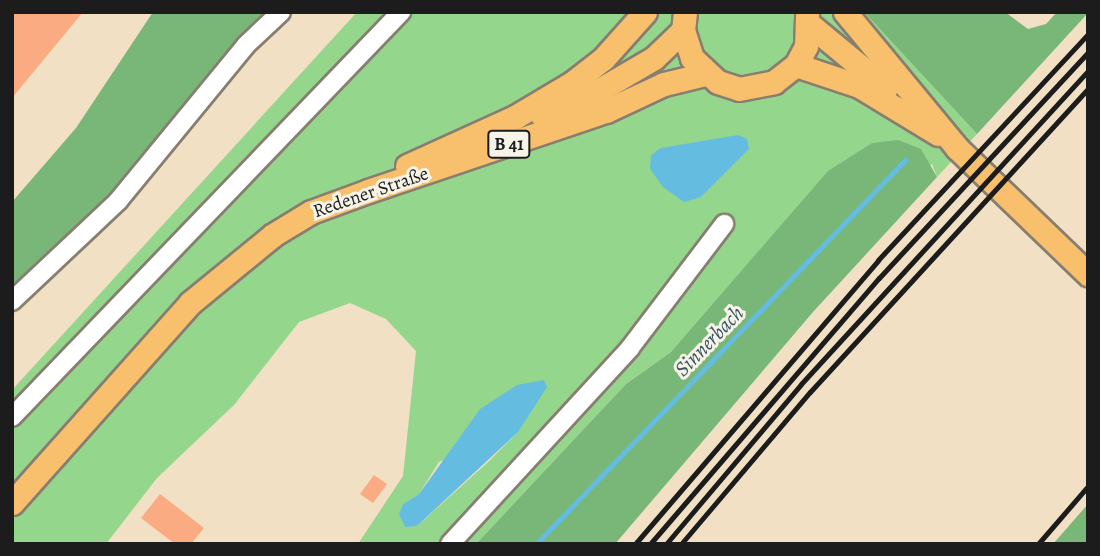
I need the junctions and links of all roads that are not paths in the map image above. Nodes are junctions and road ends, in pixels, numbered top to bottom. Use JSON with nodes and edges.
{"nodes":[{"id":1,"x":281,"y":12,"type":"edge"},
{"id":2,"x":401,"y":12,"type":"edge"},
{"id":3,"x":645,"y":12,"type":"edge"},
{"id":4,"x":845,"y":12,"type":"edge"},
{"id":5,"x":808,"y":18,"type":"edge"},
{"id":6,"x":684,"y":21,"type":"edge"},
{"id":7,"x":796,"y":65,"type":"junction"},
{"id":8,"x":705,"y":74,"type":"junction"},
{"id":9,"x":927,"y":126,"type":"junction"},
{"id":10,"x":957,"y":148,"type":"junction"},
{"id":11,"x":376,"y":180,"type":"junction"},
{"id":12,"x":312,"y":212,"type":"junction"},
{"id":13,"x":724,"y":224,"type":"dead end"},
{"id":14,"x":1088,"y":274,"type":"edge"},
{"id":15,"x":12,"y":301,"type":"edge"},
{"id":16,"x":12,"y":417,"type":"edge"},
{"id":17,"x":12,"y":503,"type":"edge"},
{"id":18,"x":450,"y":544,"type":"edge"}],
"edges":[{"from":1,"to":15,"type":"street"},
{"from":2,"to":16,"type":"street"},
{"from":3,"to":11,"type":"main road","number":"B 41"},
{"from":4,"to":10,"type":"main road"},
{"from":5,"to":7,"type":"main road"},
{"from":5,"to":9,"type":"main road"},
{"from":6,"to":8,"type":"main road"},
{"from":6,"to":11,"type":"main road"},
{"from":7,"to":8,"type":"main road"},
{"from":7,"to":9,"type":"main road"},
{"from":8,"to":12,"type":"main road","name":"Redener Straße","number":"B 41"},
{"from":9,"to":10,"type":"main road"},
{"from":10,"to":14,"type":"main road"},
{"from":11,"to":12,"type":"main road","number":"B 41"},
{"from":12,"to":17,"type":"main road","name":"Redener Straße","number":"B 41"},
{"from":13,"to":18,"type":"street"}]}
